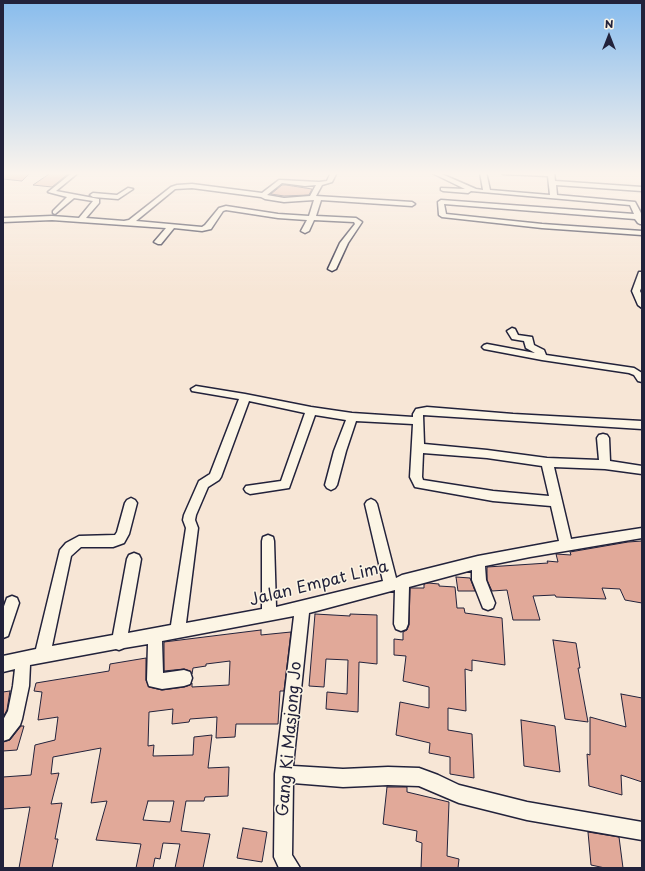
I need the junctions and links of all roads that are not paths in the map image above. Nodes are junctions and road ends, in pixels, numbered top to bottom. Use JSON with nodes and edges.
{"nodes":[{"id":1,"x":88,"y":213,"type":"edge"},
{"id":2,"x":141,"y":213,"type":"edge"},
{"id":3,"x":218,"y":213,"type":"edge"},
{"id":4,"x":256,"y":213,"type":"edge"},
{"id":5,"x":313,"y":213,"type":"edge"},
{"id":6,"x":442,"y":213,"type":"edge"},
{"id":7,"x":519,"y":213,"type":"edge"},
{"id":8,"x":583,"y":213,"type":"edge"},
{"id":9,"x":312,"y":217,"type":"junction"},
{"id":10,"x":640,"y":217,"type":"edge"},
{"id":11,"x":3,"y":220,"type":"edge"},
{"id":12,"x":81,"y":220,"type":"junction"},
{"id":13,"x":127,"y":222,"type":"junction"},
{"id":14,"x":170,"y":226,"type":"junction"},
{"id":15,"x":542,"y":226,"type":"junction"},
{"id":16,"x":305,"y":231,"type":"dead end"},
{"id":17,"x":642,"y":233,"type":"edge"},
{"id":18,"x":158,"y":242,"type":"dead end"},
{"id":19,"x":332,"y":269,"type":"dead end"},
{"id":20,"x":642,"y":274,"type":"edge"},
{"id":21,"x":642,"y":305,"type":"edge"},
{"id":22,"x":512,"y":332,"type":"dead end"},
{"id":23,"x":488,"y":348,"type":"dead end"},
{"id":24,"x":542,"y":357,"type":"junction"},
{"id":25,"x":642,"y":379,"type":"edge"},
{"id":26,"x":196,"y":389,"type":"dead end"},
{"id":27,"x":245,"y":397,"type":"junction"},
{"id":28,"x":311,"y":411,"type":"junction"},
{"id":29,"x":352,"y":416,"type":"junction"},
{"id":30,"x":417,"y":421,"type":"junction"},
{"id":31,"x":642,"y":425,"type":"edge"},
{"id":32,"x":603,"y":438,"type":"dead end"},
{"id":33,"x":418,"y":448,"type":"junction"},
{"id":34,"x":546,"y":462,"type":"junction"},
{"id":35,"x":605,"y":465,"type":"junction"},
{"id":36,"x":642,"y":470,"type":"edge"},
{"id":37,"x":331,"y":485,"type":"dead end"},
{"id":38,"x":250,"y":489,"type":"dead end"},
{"id":39,"x":555,"y":501,"type":"junction"},
{"id":40,"x":131,"y":503,"type":"dead end"},
{"id":41,"x":371,"y":504,"type":"dead end"},
{"id":42,"x":642,"y":533,"type":"edge"},
{"id":43,"x":268,"y":541,"type":"dead end"},
{"id":44,"x":566,"y":545,"type":"junction"},
{"id":45,"x":134,"y":559,"type":"dead end"},
{"id":46,"x":478,"y":562,"type":"junction"},
{"id":47,"x":397,"y":583,"type":"junction"},
{"id":48,"x":12,"y":603,"type":"dead end"},
{"id":49,"x":488,"y":603,"type":"dead end"},
{"id":50,"x":302,"y":607,"type":"junction"},
{"id":51,"x":269,"y":615,"type":"junction"},
{"id":52,"x":401,"y":624,"type":"dead end"},
{"id":53,"x":3,"y":631,"type":"edge"},
{"id":54,"x":177,"y":632,"type":"junction"},
{"id":55,"x":155,"y":636,"type":"junction"},
{"id":56,"x":119,"y":643,"type":"junction"},
{"id":57,"x":42,"y":655,"type":"junction"},
{"id":58,"x":22,"y":660,"type":"junction"},
{"id":59,"x":3,"y":664,"type":"edge"},
{"id":60,"x":184,"y":678,"type":"dead end"},
{"id":61,"x":3,"y":733,"type":"edge"},
{"id":62,"x":284,"y":774,"type":"junction"},
{"id":63,"x":642,"y":831,"type":"edge"},
{"id":64,"x":290,"y":868,"type":"edge"}],
"edges":[{"from":1,"to":12,"type":"street"},
{"from":2,"to":13,"type":"street"},
{"from":3,"to":14,"type":"street"},
{"from":4,"to":9,"type":"street"},
{"from":5,"to":9,"type":"street"},
{"from":6,"to":15,"type":"street"},
{"from":7,"to":15,"type":"street"},
{"from":8,"to":10,"type":"street"},
{"from":9,"to":16,"type":"street"},
{"from":9,"to":19,"type":"street"},
{"from":10,"to":17,"type":"street"},
{"from":11,"to":12,"type":"street"},
{"from":12,"to":13,"type":"street"},
{"from":13,"to":14,"type":"street"},
{"from":14,"to":18,"type":"street"},
{"from":15,"to":17,"type":"street"},
{"from":20,"to":21,"type":"street"},
{"from":22,"to":24,"type":"street"},
{"from":23,"to":24,"type":"street"},
{"from":24,"to":25,"type":"street"},
{"from":26,"to":27,"type":"street"},
{"from":27,"to":28,"type":"street"},
{"from":27,"to":54,"type":"street"},
{"from":28,"to":29,"type":"street"},
{"from":28,"to":38,"type":"street"},
{"from":29,"to":30,"type":"street"},
{"from":29,"to":37,"type":"street"},
{"from":30,"to":31,"type":"street"},
{"from":30,"to":33,"type":"street"},
{"from":32,"to":35,"type":"street"},
{"from":33,"to":34,"type":"street"},
{"from":33,"to":39,"type":"street"},
{"from":34,"to":35,"type":"street"},
{"from":34,"to":39,"type":"street"},
{"from":35,"to":36,"type":"street"},
{"from":39,"to":44,"type":"street"},
{"from":40,"to":57,"type":"street"},
{"from":41,"to":47,"type":"street"},
{"from":42,"to":44,"type":"street","name":"Jalan Empat Lima"},
{"from":43,"to":51,"type":"street"},
{"from":44,"to":46,"type":"street","name":"Jalan Empat Lima"},
{"from":45,"to":56,"type":"street"},
{"from":46,"to":47,"type":"street","name":"Jalan Empat Lima"},
{"from":46,"to":49,"type":"street"},
{"from":47,"to":50,"type":"street","name":"Jalan Empat Lima"},
{"from":47,"to":52,"type":"street"},
{"from":48,"to":53,"type":"street"},
{"from":50,"to":51,"type":"street","name":"Jalan Empat Lima"},
{"from":50,"to":62,"type":"street","name":"Gang Ki Masjong Jo"},
{"from":51,"to":54,"type":"street","name":"Jalan Empat Lima"},
{"from":54,"to":55,"type":"street","name":"Jalan Empat Lima"},
{"from":55,"to":56,"type":"street","name":"Jalan Empat Lima"},
{"from":55,"to":60,"type":"street"},
{"from":56,"to":57,"type":"street","name":"Jalan Empat Lima"},
{"from":57,"to":58,"type":"street","name":"Jalan Empat Lima"},
{"from":58,"to":59,"type":"street","name":"Jalan Empat Lima"},
{"from":58,"to":61,"type":"street"},
{"from":62,"to":63,"type":"street"},
{"from":62,"to":64,"type":"street","name":"Gang Ki Masjong Jo"}]}
